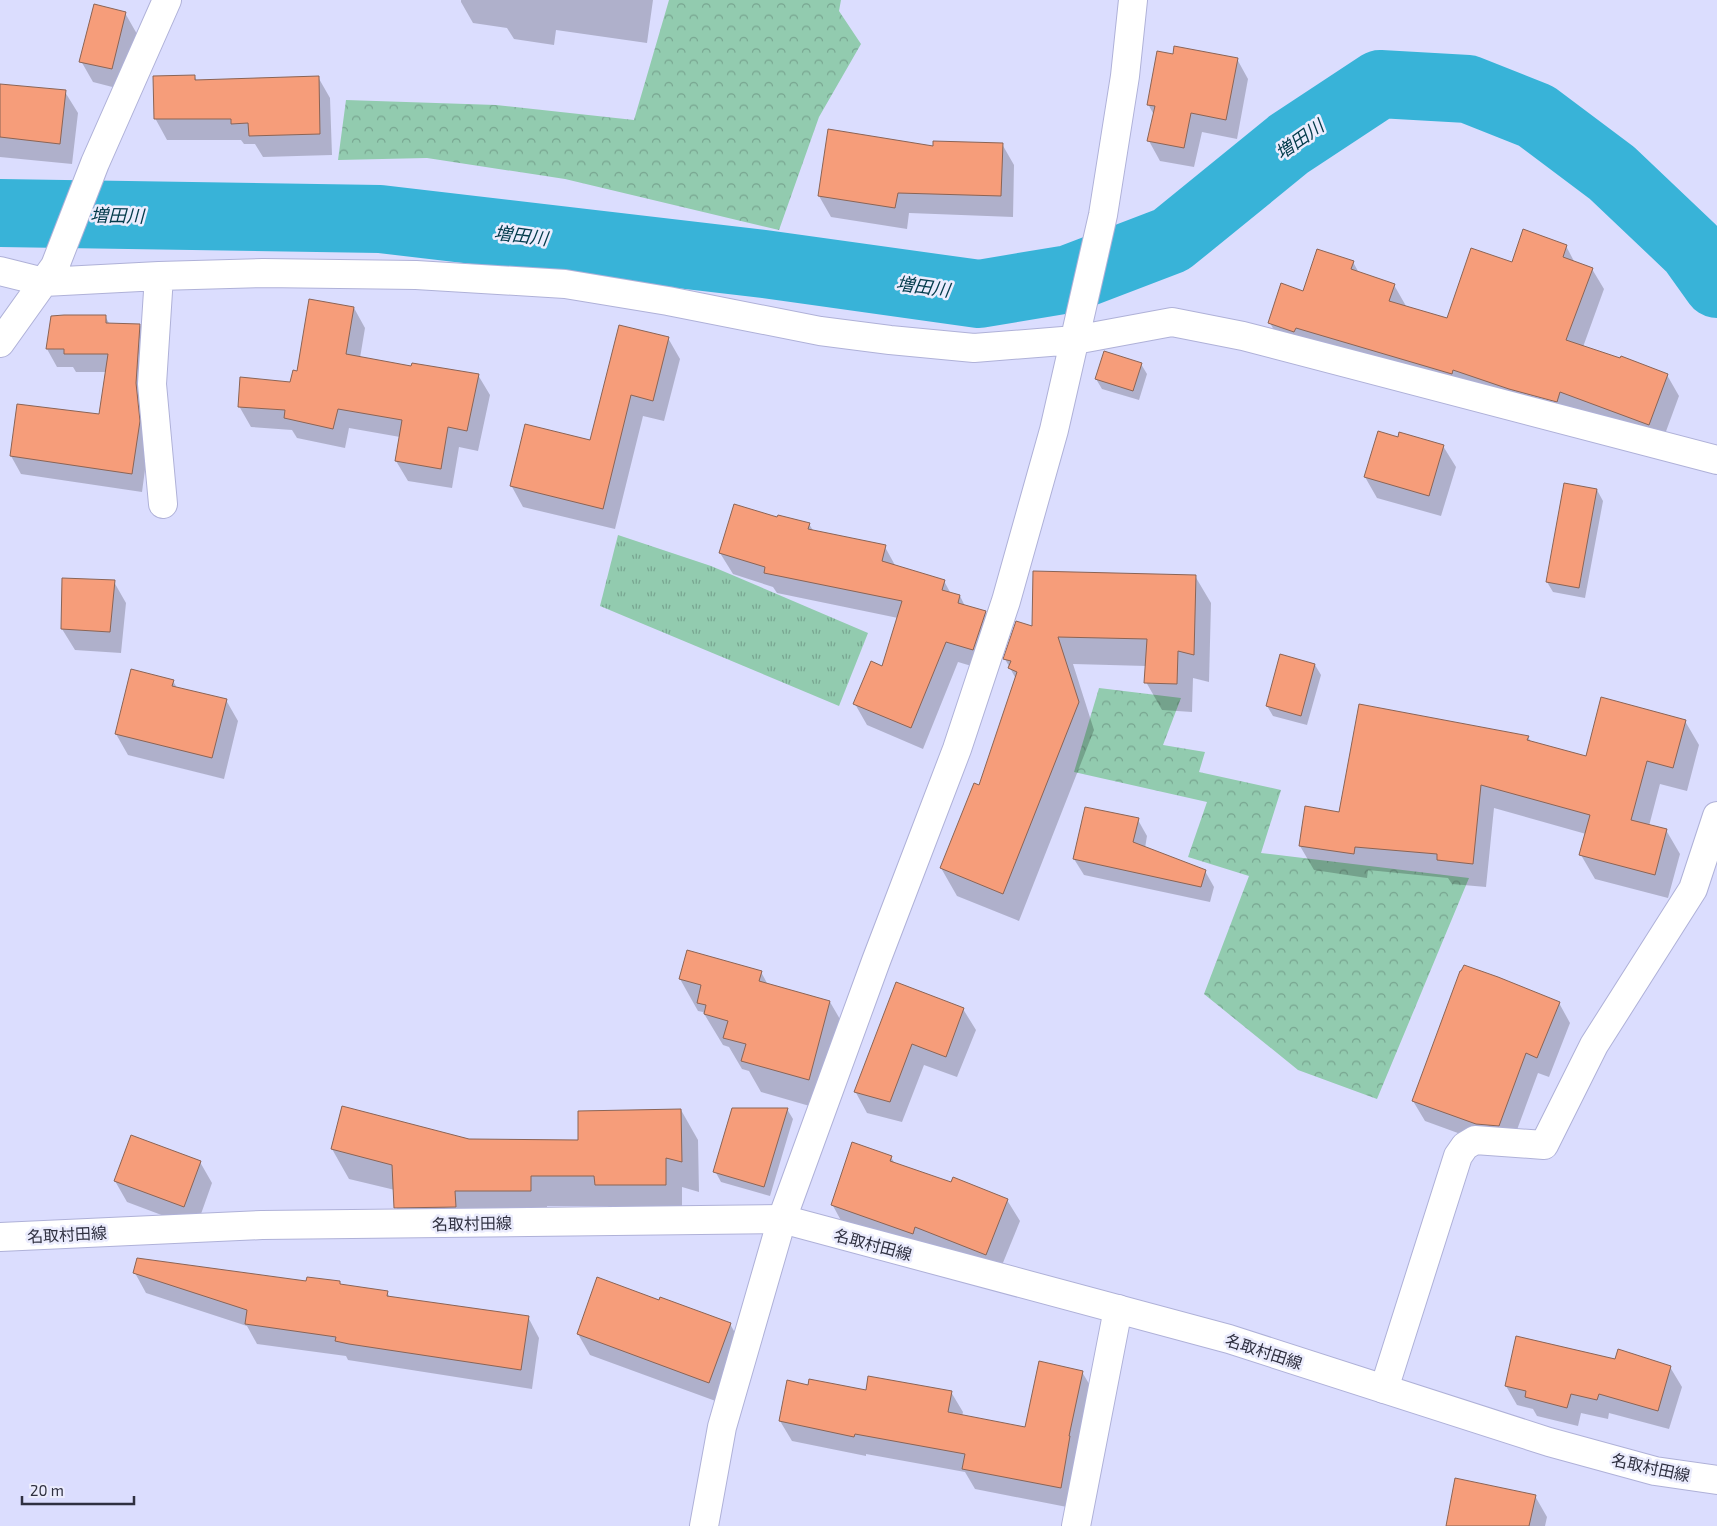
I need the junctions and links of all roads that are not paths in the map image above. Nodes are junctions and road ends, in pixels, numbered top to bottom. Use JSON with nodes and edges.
{"nodes":[{"id":1,"x":168,"y":0,"type":"edge"},
{"id":2,"x":1133,"y":0,"type":"edge"},
{"id":3,"x":0,"y":272,"type":"edge"},
{"id":4,"x":50,"y":274,"type":"junction"},
{"id":5,"x":159,"y":276,"type":"junction"},
{"id":6,"x":1077,"y":330,"type":"junction"},
{"id":7,"x":0,"y":343,"type":"edge"},
{"id":8,"x":1717,"y":460,"type":"edge"},
{"id":9,"x":163,"y":504,"type":"dead end"},
{"id":10,"x":1717,"y":816,"type":"edge"},
{"id":11,"x":782,"y":1219,"type":"junction"},
{"id":12,"x":0,"y":1237,"type":"edge"},
{"id":13,"x":1118,"y":1309,"type":"junction"},
{"id":14,"x":1384,"y":1389,"type":"junction"},
{"id":15,"x":1717,"y":1480,"type":"edge"},
{"id":16,"x":704,"y":1526,"type":"edge"},
{"id":17,"x":1076,"y":1526,"type":"edge"}],
"edges":[{"from":1,"to":4,"type":"street"},
{"from":2,"to":6,"type":"street"},
{"from":3,"to":4,"type":"street"},
{"from":4,"to":5,"type":"street"},
{"from":4,"to":7,"type":"street"},
{"from":5,"to":6,"type":"street"},
{"from":5,"to":9,"type":"street"},
{"from":6,"to":8,"type":"street"},
{"from":6,"to":11,"type":"street"},
{"from":10,"to":14,"type":"street"},
{"from":11,"to":12,"type":"street","name":"名取村田線"},
{"from":11,"to":13,"type":"street","name":"名取村田線"},
{"from":11,"to":16,"type":"street"},
{"from":13,"to":14,"type":"street","name":"名取村田線"},
{"from":13,"to":17,"type":"street"},
{"from":14,"to":15,"type":"street","name":"名取村田線"}]}
